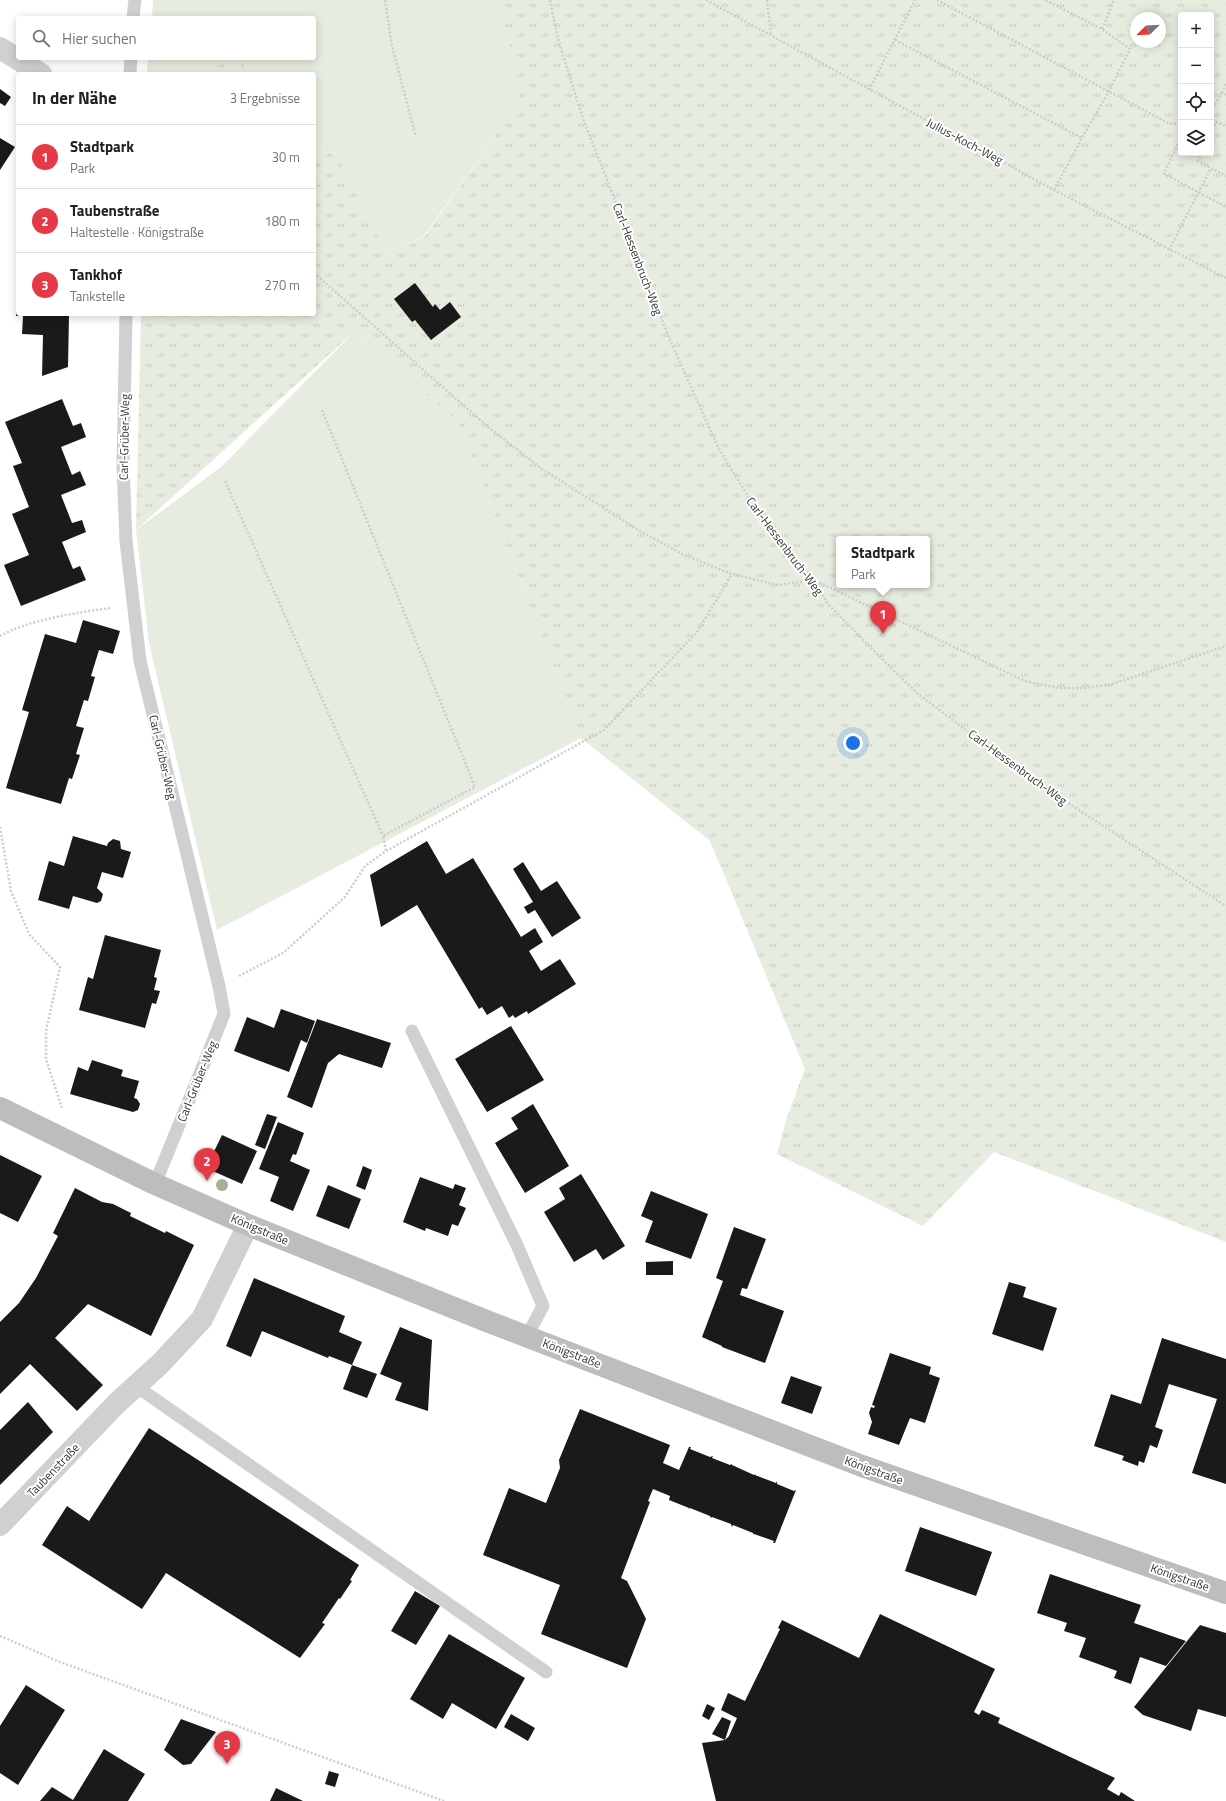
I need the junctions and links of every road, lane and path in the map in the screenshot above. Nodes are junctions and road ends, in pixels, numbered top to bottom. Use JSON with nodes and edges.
{"nodes":[{"id":1,"x":135,"y":0,"type":"edge"},
{"id":2,"x":385,"y":0,"type":"edge"},
{"id":3,"x":550,"y":0,"type":"edge"},
{"id":4,"x":706,"y":0,"type":"edge"},
{"id":5,"x":767,"y":0,"type":"edge"},
{"id":6,"x":915,"y":0,"type":"edge"},
{"id":7,"x":937,"y":0,"type":"edge"},
{"id":8,"x":1045,"y":0,"type":"edge"},
{"id":9,"x":1114,"y":0,"type":"edge"},
{"id":10,"x":133,"y":16,"type":"edge"},
{"id":11,"x":1102,"y":29,"type":"junction"},
{"id":12,"x":771,"y":34,"type":"junction"},
{"id":13,"x":895,"y":40,"type":"junction"},
{"id":14,"x":0,"y":48,"type":"edge"},
{"id":15,"x":16,"y":58,"type":"edge"},
{"id":16,"x":19,"y":60,"type":"edge"},
{"id":17,"x":131,"y":60,"type":"edge"},
{"id":18,"x":38,"y":72,"type":"edge"},
{"id":19,"x":130,"y":72,"type":"edge"},
{"id":20,"x":1226,"y":84,"type":"edge"},
{"id":21,"x":869,"y":90,"type":"junction"},
{"id":22,"x":1109,"y":91,"type":"junction"},
{"id":23,"x":1222,"y":93,"type":"junction"},
{"id":24,"x":1226,"y":95,"type":"edge"},
{"id":25,"x":1214,"y":104,"type":"edge"},
{"id":26,"x":1178,"y":123,"type":"edge"},
{"id":27,"x":1214,"y":126,"type":"edge"},
{"id":28,"x":1226,"y":126,"type":"edge"},
{"id":29,"x":416,"y":137,"type":"dead end"},
{"id":30,"x":1082,"y":138,"type":"junction"},
{"id":31,"x":1178,"y":144,"type":"edge"},
{"id":32,"x":1200,"y":156,"type":"edge"},
{"id":33,"x":1211,"y":168,"type":"junction"},
{"id":34,"x":1226,"y":176,"type":"edge"},
{"id":35,"x":1054,"y":190,"type":"junction"},
{"id":36,"x":1198,"y":192,"type":"junction"},
{"id":37,"x":1226,"y":207,"type":"edge"},
{"id":38,"x":1170,"y":250,"type":"junction"},
{"id":39,"x":316,"y":275,"type":"edge"},
{"id":40,"x":1226,"y":278,"type":"edge"},
{"id":41,"x":126,"y":316,"type":"edge"},
{"id":42,"x":322,"y":410,"type":"dead end"},
{"id":43,"x":224,"y":481,"type":"dead end"},
{"id":44,"x":732,"y":574,"type":"junction"},
{"id":45,"x":814,"y":580,"type":"junction"},
{"id":46,"x":134,"y":605,"type":"junction"},
{"id":47,"x":0,"y":636,"type":"edge"},
{"id":48,"x":1226,"y":646,"type":"edge"},
{"id":49,"x":0,"y":827,"type":"edge"},
{"id":50,"x":383,"y":836,"type":"junction"},
{"id":51,"x":386,"y":851,"type":"junction"},
{"id":52,"x":1226,"y":906,"type":"edge"},
{"id":53,"x":219,"y":986,"type":"junction"},
{"id":54,"x":412,"y":1031,"type":"dead end"},
{"id":55,"x":0,"y":1108,"type":"edge"},
{"id":56,"x":73,"y":1145,"type":"junction"},
{"id":57,"x":155,"y":1184,"type":"junction"},
{"id":58,"x":248,"y":1225,"type":"junction"},
{"id":59,"x":527,"y":1336,"type":"junction"},
{"id":60,"x":136,"y":1386,"type":"junction"},
{"id":61,"x":0,"y":1525,"type":"edge"},
{"id":62,"x":1226,"y":1593,"type":"edge"},
{"id":63,"x":0,"y":1636,"type":"edge"},
{"id":64,"x":546,"y":1672,"type":"dead end"},
{"id":65,"x":444,"y":1801,"type":"edge"}],
"edges":[{"from":1,"to":10,"type":"lane"},
{"from":2,"to":29,"type":"path"},
{"from":3,"to":45,"type":"path","name":"Carl-Hessenbruch-Weg"},
{"from":4,"to":12,"type":"path","name":"Julius-Koch-Weg"},
{"from":5,"to":12,"type":"path"},
{"from":6,"to":13,"type":"path"},
{"from":7,"to":22,"type":"path"},
{"from":8,"to":11,"type":"path"},
{"from":9,"to":11,"type":"path"},
{"from":11,"to":22,"type":"path"},
{"from":12,"to":21,"type":"path","name":"Julius-Koch-Weg"},
{"from":13,"to":21,"type":"path"},
{"from":13,"to":30,"type":"path"},
{"from":14,"to":15,"type":"street"},
{"from":16,"to":18,"type":"street"},
{"from":17,"to":19,"type":"lane"},
{"from":20,"to":23,"type":"path"},
{"from":21,"to":35,"type":"path","name":"Julius-Koch-Weg"},
{"from":22,"to":26,"type":"path"},
{"from":22,"to":30,"type":"path"},
{"from":23,"to":24,"type":"path"},
{"from":23,"to":25,"type":"path"},
{"from":27,"to":28,"type":"path"},
{"from":30,"to":35,"type":"path"},
{"from":31,"to":36,"type":"path"},
{"from":32,"to":33,"type":"path"},
{"from":33,"to":34,"type":"path"},
{"from":33,"to":36,"type":"path"},
{"from":35,"to":38,"type":"path","name":"Julius-Koch-Weg"},
{"from":36,"to":37,"type":"path"},
{"from":36,"to":38,"type":"path"},
{"from":38,"to":40,"type":"path","name":"Julius-Koch-Weg"},
{"from":39,"to":44,"type":"path"},
{"from":41,"to":46,"type":"lane","name":"Carl-Grüber-Weg"},
{"from":42,"to":50,"type":"path"},
{"from":43,"to":50,"type":"path"},
{"from":44,"to":45,"type":"path"},
{"from":44,"to":51,"type":"path"},
{"from":45,"to":48,"type":"path"},
{"from":45,"to":52,"type":"path","name":"Carl-Hessenbruch-Weg"},
{"from":46,"to":47,"type":"path"},
{"from":46,"to":53,"type":"lane","name":"Carl-Grüber-Weg"},
{"from":49,"to":56,"type":"path"},
{"from":50,"to":51,"type":"path"},
{"from":51,"to":53,"type":"path"},
{"from":53,"to":57,"type":"lane","name":"Carl-Grüber-Weg"},
{"from":54,"to":59,"type":"lane","name":"Königstraße"},
{"from":55,"to":56,"type":"main road","name":"Königstraße"},
{"from":56,"to":57,"type":"main road","name":"Königstraße"},
{"from":57,"to":58,"type":"main road","name":"Königstraße"},
{"from":58,"to":59,"type":"main road","name":"Königstraße"},
{"from":58,"to":60,"type":"street","name":"Taubenstraße"},
{"from":59,"to":62,"type":"main road","name":"Königstraße"},
{"from":60,"to":61,"type":"street","name":"Taubenstraße"},
{"from":60,"to":64,"type":"lane"},
{"from":63,"to":65,"type":"path"}]}
